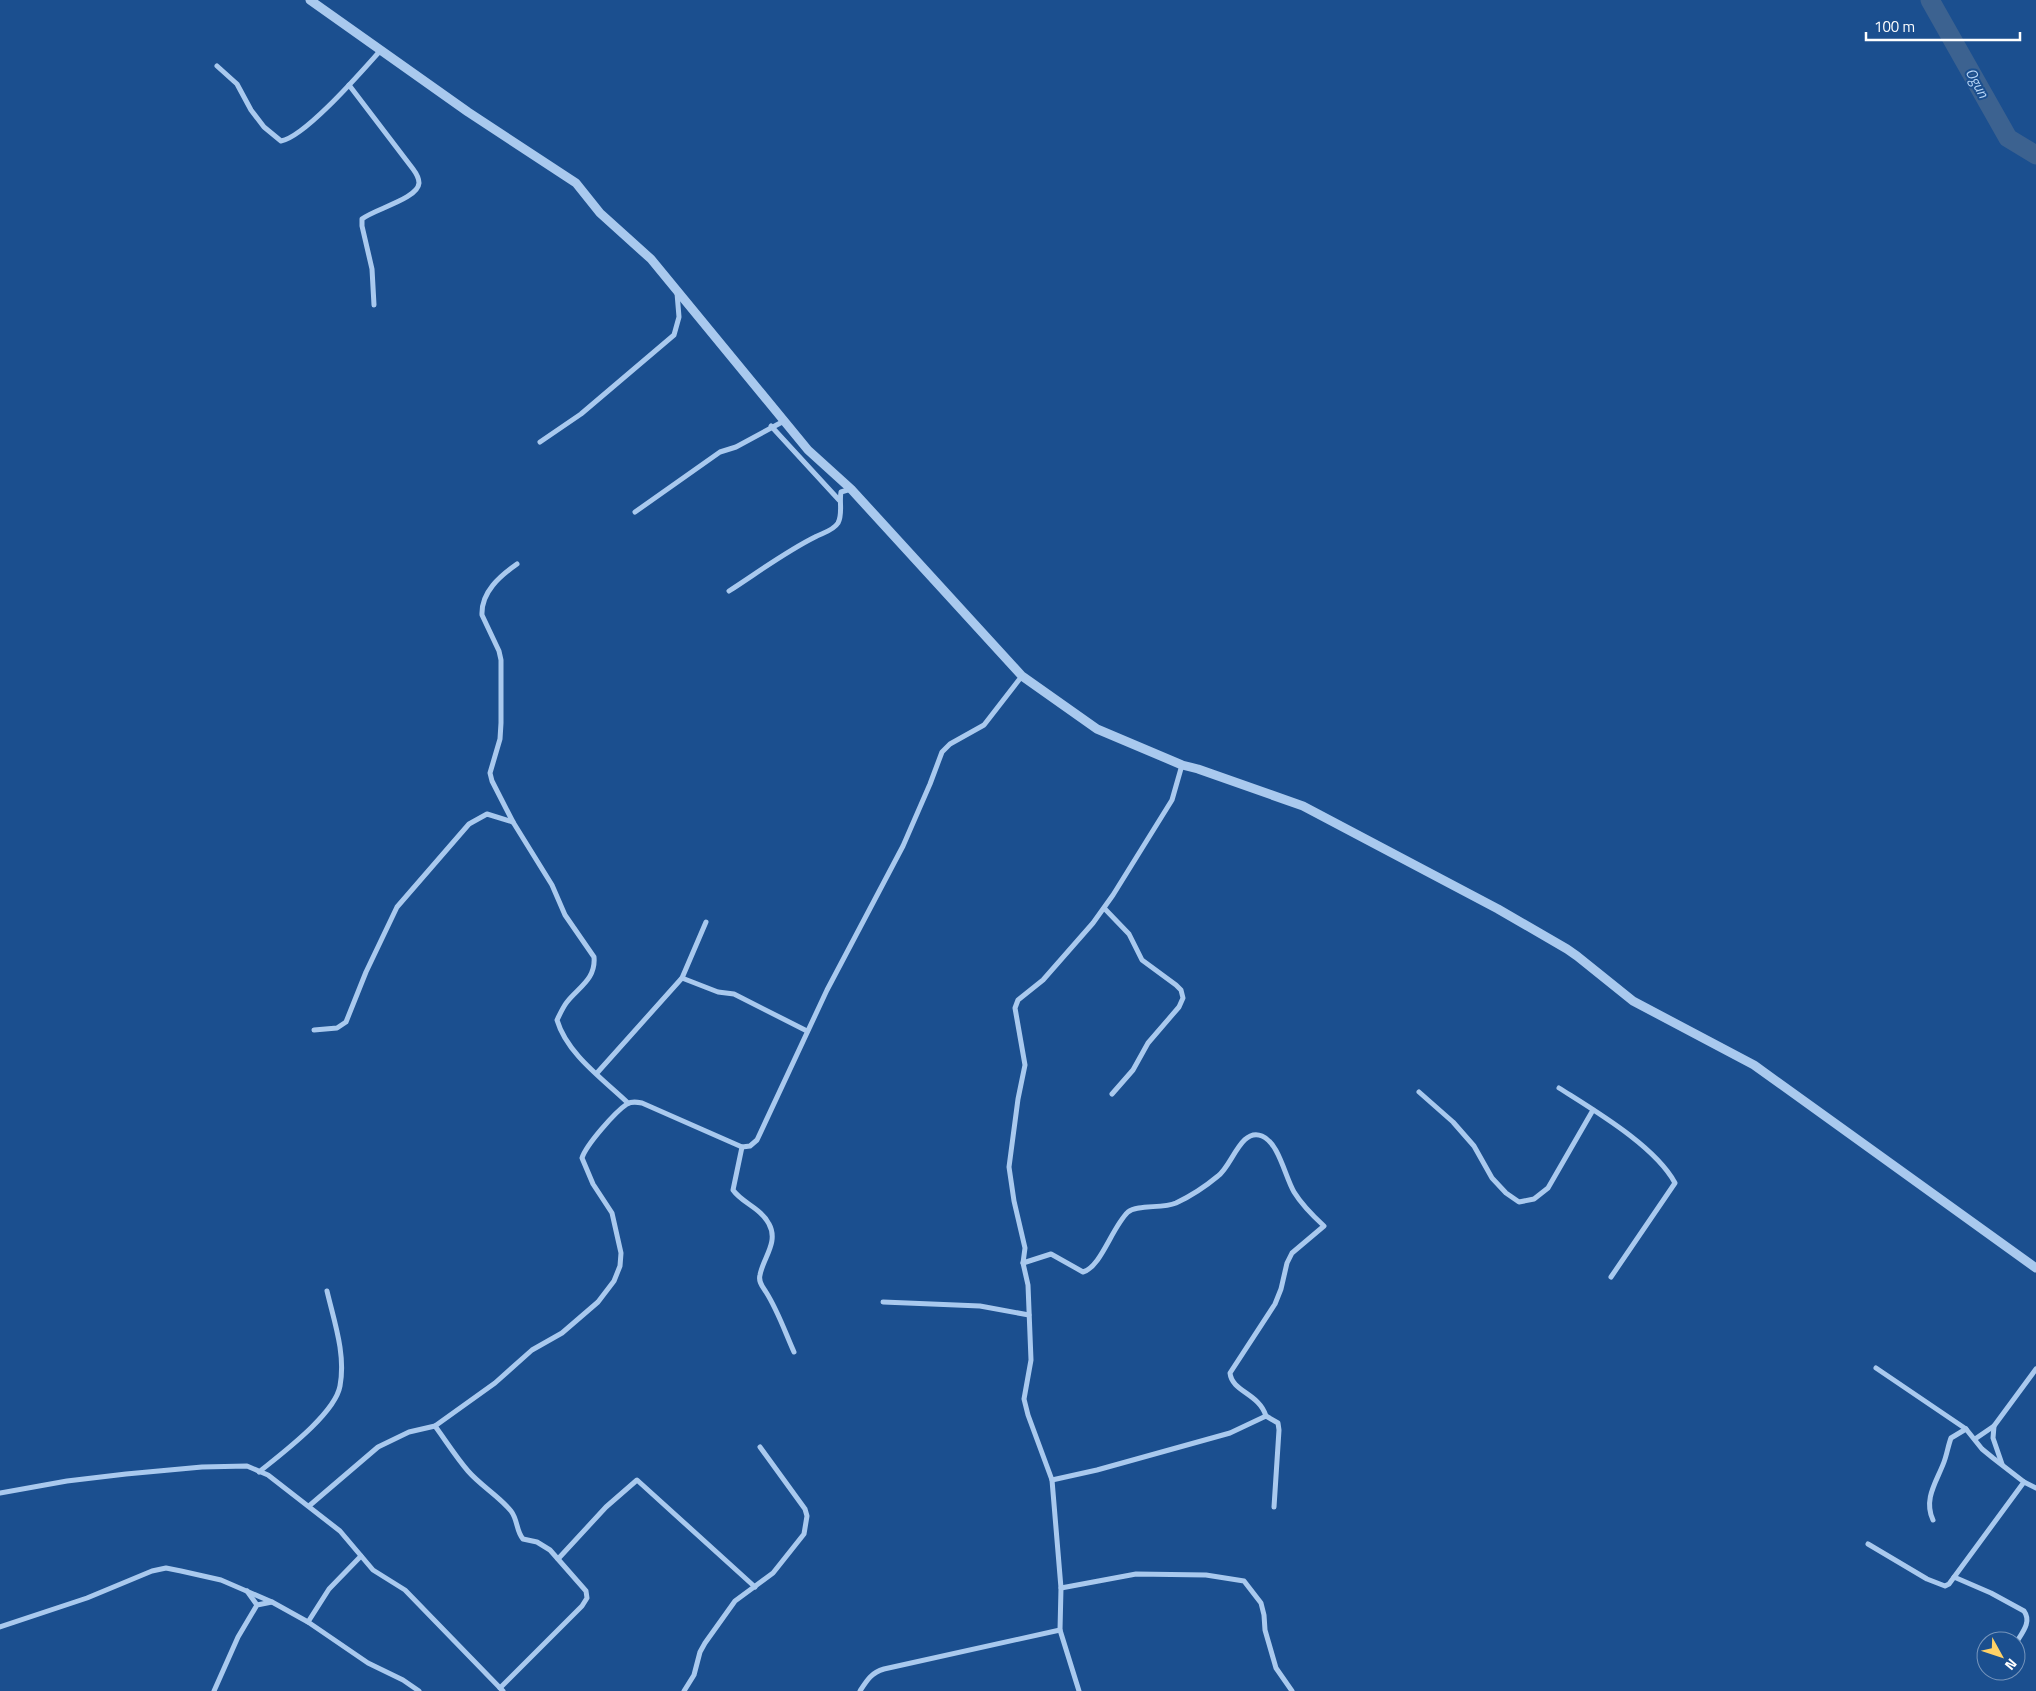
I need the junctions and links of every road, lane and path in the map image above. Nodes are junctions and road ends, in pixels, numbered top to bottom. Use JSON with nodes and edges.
{"nodes":[{"id":1,"x":310,"y":0,"type":"edge"},
{"id":2,"x":380,"y":51,"type":"junction"},
{"id":3,"x":217,"y":66,"type":"dead end"},
{"id":4,"x":349,"y":85,"type":"junction"},
{"id":5,"x":677,"y":290,"type":"junction"},
{"id":6,"x":374,"y":305,"type":"dead end"},
{"id":7,"x":784,"y":421,"type":"junction"},
{"id":8,"x":771,"y":426,"type":"junction"},
{"id":9,"x":540,"y":442,"type":"dead end"},
{"id":10,"x":851,"y":489,"type":"junction"},
{"id":11,"x":839,"y":500,"type":"junction"},
{"id":12,"x":635,"y":512,"type":"dead end"},
{"id":13,"x":517,"y":564,"type":"dead end"},
{"id":14,"x":729,"y":591,"type":"dead end"},
{"id":15,"x":1022,"y":676,"type":"junction"},
{"id":16,"x":1182,"y":766,"type":"junction"},
{"id":17,"x":513,"y":822,"type":"junction"},
{"id":18,"x":1104,"y":908,"type":"junction"},
{"id":19,"x":706,"y":922,"type":"dead end"},
{"id":20,"x":682,"y":978,"type":"junction"},
{"id":21,"x":314,"y":1030,"type":"dead end"},
{"id":22,"x":807,"y":1031,"type":"junction"},
{"id":23,"x":597,"y":1073,"type":"junction"},
{"id":24,"x":1559,"y":1088,"type":"dead end"},
{"id":25,"x":1419,"y":1092,"type":"dead end"},
{"id":26,"x":1112,"y":1094,"type":"dead end"},
{"id":27,"x":628,"y":1103,"type":"junction"},
{"id":28,"x":1593,"y":1110,"type":"junction"},
{"id":29,"x":742,"y":1147,"type":"junction"},
{"id":30,"x":1023,"y":1263,"type":"junction"},
{"id":31,"x":2036,"y":1268,"type":"edge"},
{"id":32,"x":1611,"y":1277,"type":"dead end"},
{"id":33,"x":327,"y":1291,"type":"dead end"},
{"id":34,"x":883,"y":1302,"type":"dead end"},
{"id":35,"x":1029,"y":1315,"type":"junction"},
{"id":36,"x":794,"y":1352,"type":"dead end"},
{"id":37,"x":1876,"y":1368,"type":"dead end"},
{"id":38,"x":2036,"y":1369,"type":"edge"},
{"id":39,"x":1266,"y":1416,"type":"junction"},
{"id":40,"x":435,"y":1426,"type":"junction"},
{"id":41,"x":1994,"y":1426,"type":"junction"},
{"id":42,"x":1966,"y":1429,"type":"junction"},
{"id":43,"x":1975,"y":1438,"type":"junction"},
{"id":44,"x":760,"y":1447,"type":"dead end"},
{"id":45,"x":2002,"y":1464,"type":"junction"},
{"id":46,"x":259,"y":1472,"type":"junction"},
{"id":47,"x":1052,"y":1480,"type":"junction"},
{"id":48,"x":2024,"y":1482,"type":"junction"},
{"id":49,"x":2036,"y":1488,"type":"edge"},
{"id":50,"x":0,"y":1493,"type":"edge"},
{"id":51,"x":308,"y":1506,"type":"junction"},
{"id":52,"x":1274,"y":1507,"type":"dead end"},
{"id":53,"x":1933,"y":1520,"type":"dead end"},
{"id":54,"x":1868,"y":1544,"type":"dead end"},
{"id":55,"x":361,"y":1556,"type":"junction"},
{"id":56,"x":558,"y":1559,"type":"junction"},
{"id":57,"x":1954,"y":1578,"type":"junction"},
{"id":58,"x":755,"y":1587,"type":"junction"},
{"id":59,"x":1061,"y":1588,"type":"junction"},
{"id":60,"x":247,"y":1591,"type":"junction"},
{"id":61,"x":272,"y":1602,"type":"junction"},
{"id":62,"x":257,"y":1605,"type":"junction"},
{"id":63,"x":308,"y":1622,"type":"junction"},
{"id":64,"x":0,"y":1627,"type":"edge"},
{"id":65,"x":1060,"y":1630,"type":"junction"},
{"id":66,"x":2023,"y":1631,"type":"edge"},
{"id":67,"x":502,"y":1690,"type":"edge"},
{"id":68,"x":214,"y":1691,"type":"edge"},
{"id":69,"x":419,"y":1691,"type":"edge"},
{"id":70,"x":684,"y":1691,"type":"edge"},
{"id":71,"x":860,"y":1691,"type":"edge"},
{"id":72,"x":1079,"y":1691,"type":"edge"},
{"id":73,"x":1292,"y":1691,"type":"edge"}],
"edges":[{"from":1,"to":2,"type":"street"},
{"from":2,"to":4,"type":"street"},
{"from":2,"to":5,"type":"street"},
{"from":3,"to":4,"type":"street"},
{"from":4,"to":6,"type":"street"},
{"from":5,"to":7,"type":"street"},
{"from":5,"to":9,"type":"street"},
{"from":7,"to":8,"type":"street"},
{"from":7,"to":10,"type":"street"},
{"from":8,"to":11,"type":"street"},
{"from":8,"to":12,"type":"street"},
{"from":10,"to":11,"type":"street"},
{"from":10,"to":15,"type":"street"},
{"from":11,"to":14,"type":"street"},
{"from":13,"to":17,"type":"street"},
{"from":15,"to":16,"type":"street"},
{"from":15,"to":22,"type":"street"},
{"from":16,"to":18,"type":"street"},
{"from":16,"to":31,"type":"street"},
{"from":17,"to":21,"type":"street"},
{"from":17,"to":23,"type":"street"},
{"from":18,"to":26,"type":"street"},
{"from":18,"to":30,"type":"street"},
{"from":19,"to":20,"type":"street"},
{"from":20,"to":22,"type":"street"},
{"from":20,"to":23,"type":"street"},
{"from":22,"to":29,"type":"street"},
{"from":23,"to":27,"type":"street"},
{"from":24,"to":28,"type":"street"},
{"from":25,"to":28,"type":"street"},
{"from":27,"to":29,"type":"street"},
{"from":27,"to":40,"type":"street"},
{"from":28,"to":32,"type":"street"},
{"from":29,"to":36,"type":"street"},
{"from":30,"to":35,"type":"street"},
{"from":30,"to":39,"type":"street"},
{"from":33,"to":46,"type":"street"},
{"from":34,"to":35,"type":"street"},
{"from":35,"to":47,"type":"street"},
{"from":37,"to":42,"type":"street"},
{"from":38,"to":41,"type":"street"},
{"from":39,"to":47,"type":"street"},
{"from":39,"to":52,"type":"street"},
{"from":40,"to":51,"type":"street"},
{"from":40,"to":56,"type":"street"},
{"from":41,"to":43,"type":"street"},
{"from":41,"to":45,"type":"street"},
{"from":42,"to":43,"type":"street"},
{"from":42,"to":53,"type":"street"},
{"from":43,"to":45,"type":"street"},
{"from":44,"to":58,"type":"street"},
{"from":45,"to":48,"type":"street"},
{"from":46,"to":50,"type":"street"},
{"from":46,"to":51,"type":"street"},
{"from":47,"to":59,"type":"street"},
{"from":48,"to":49,"type":"street"},
{"from":48,"to":57,"type":"street"},
{"from":51,"to":55,"type":"street"},
{"from":54,"to":57,"type":"street"},
{"from":55,"to":63,"type":"street"},
{"from":55,"to":67,"type":"street"},
{"from":56,"to":58,"type":"street"},
{"from":56,"to":67,"type":"street"},
{"from":57,"to":66,"type":"street"},
{"from":58,"to":70,"type":"street"},
{"from":59,"to":65,"type":"street"},
{"from":59,"to":73,"type":"street"},
{"from":60,"to":61,"type":"street"},
{"from":60,"to":62,"type":"street"},
{"from":60,"to":64,"type":"street"},
{"from":61,"to":62,"type":"street"},
{"from":61,"to":63,"type":"street"},
{"from":62,"to":68,"type":"street"},
{"from":63,"to":69,"type":"street"},
{"from":65,"to":71,"type":"street"},
{"from":65,"to":72,"type":"street"}]}
